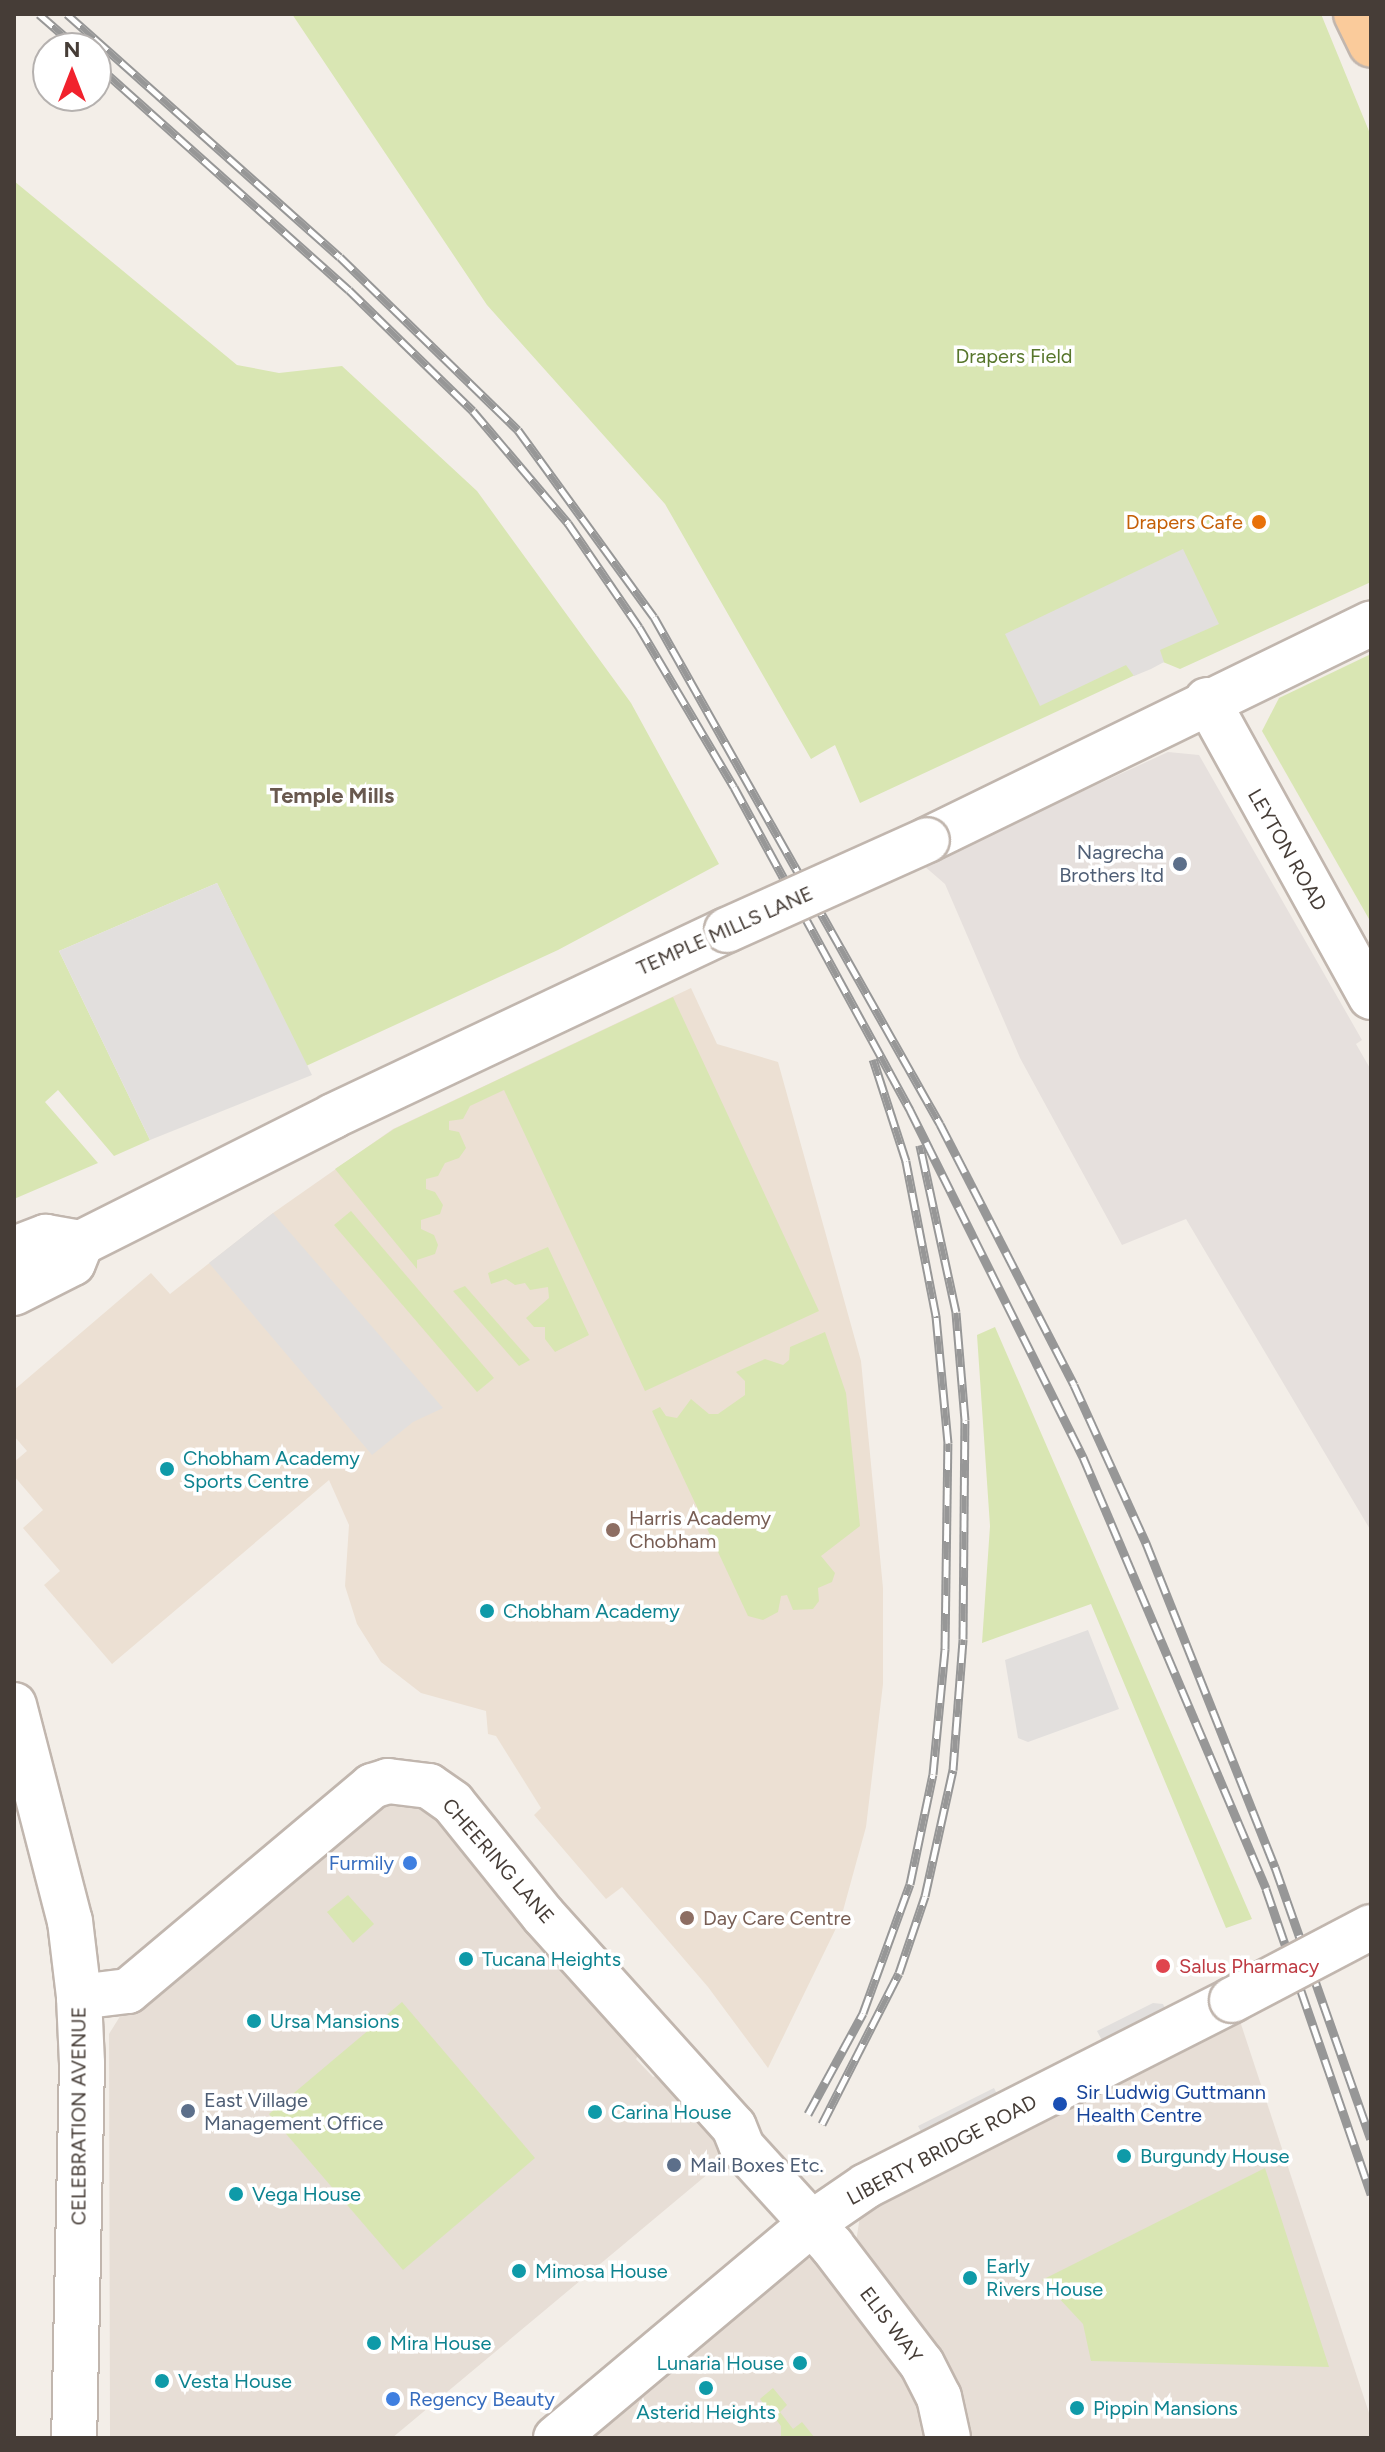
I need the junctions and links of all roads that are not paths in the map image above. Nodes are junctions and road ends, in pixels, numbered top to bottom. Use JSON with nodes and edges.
{"nodes":[{"id":1,"x":1356,"y":14,"type":"edge"},
{"id":2,"x":1371,"y":45,"type":"edge"},
{"id":3,"x":1371,"y":623,"type":"edge"},
{"id":4,"x":1207,"y":700,"type":"junction"},
{"id":5,"x":1360,"y":951,"type":"edge"},
{"id":6,"x":1371,"y":997,"type":"edge"},
{"id":7,"x":81,"y":1243,"type":"junction"},
{"id":8,"x":14,"y":1249,"type":"edge"},
{"id":9,"x":14,"y":1293,"type":"edge"},
{"id":10,"x":14,"y":1705,"type":"edge"},
{"id":11,"x":1371,"y":1927,"type":"edge"},
{"id":12,"x":79,"y":1997,"type":"junction"},
{"id":13,"x":812,"y":2223,"type":"junction"},
{"id":14,"x":74,"y":2438,"type":"edge"},
{"id":15,"x":556,"y":2438,"type":"edge"},
{"id":16,"x":948,"y":2438,"type":"edge"}],
"edges":[{"from":1,"to":2,"type":"main road"},
{"from":3,"to":4,"type":"street","name":"TEMPLE MILLS LANE"},
{"from":4,"to":5,"type":"street","name":"LEYTON ROAD"},
{"from":4,"to":7,"type":"street","name":"TEMPLE MILLS LANE","bridge":true},
{"from":5,"to":6,"type":"street","name":"LEYTON ROAD"},
{"from":7,"to":8,"type":"street"},
{"from":7,"to":9,"type":"street","name":"TEMPLE MILLS LANE"},
{"from":10,"to":12,"type":"street","name":"CELEBRATION AVENUE"},
{"from":11,"to":13,"type":"street","name":"LIBERTY BRIDGE ROAD","bridge":true},
{"from":12,"to":13,"type":"street","name":"CHEERING LANE"},
{"from":12,"to":14,"type":"street","name":"CELEBRATION AVENUE"},
{"from":13,"to":15,"type":"street","name":"LIBERTY BRIDGE ROAD"},
{"from":13,"to":16,"type":"street","name":"ELIS WAY"}]}
